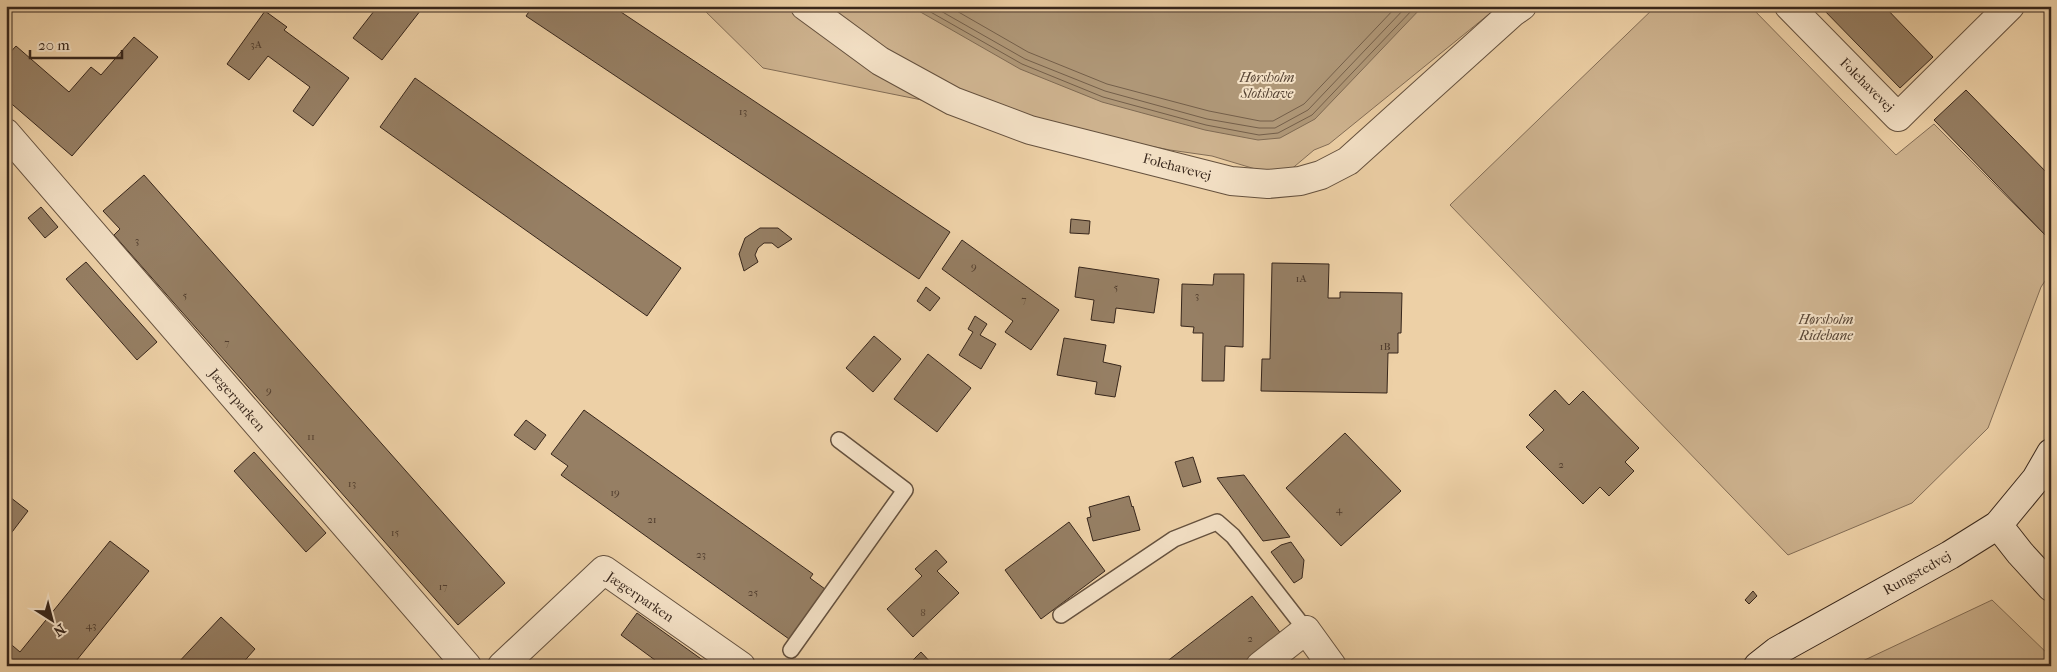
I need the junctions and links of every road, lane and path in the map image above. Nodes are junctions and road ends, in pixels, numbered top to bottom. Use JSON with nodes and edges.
{"nodes":[{"id":1,"x":805,"y":6,"type":"edge"},
{"id":2,"x":1789,"y":6,"type":"edge"},
{"id":3,"x":2010,"y":6,"type":"edge"},
{"id":4,"x":1512,"y":8,"type":"edge"},
{"id":5,"x":6,"y":133,"type":"edge"},
{"id":6,"x":839,"y":440,"type":"dead end"},
{"id":7,"x":2051,"y":452,"type":"edge"},
{"id":8,"x":1998,"y":525,"type":"junction"},
{"id":9,"x":2051,"y":588,"type":"edge"},
{"id":10,"x":1061,"y":616,"type":"dead end"},
{"id":11,"x":1306,"y":630,"type":"junction"},
{"id":12,"x":791,"y":650,"type":"dead end"},
{"id":13,"x":467,"y":666,"type":"edge"},
{"id":14,"x":502,"y":666,"type":"edge"},
{"id":15,"x":741,"y":666,"type":"edge"},
{"id":16,"x":1260,"y":666,"type":"edge"},
{"id":17,"x":1332,"y":666,"type":"edge"},
{"id":18,"x":1758,"y":666,"type":"edge"}],
"edges":[{"from":1,"to":4,"type":"street","name":"Folehavevej"},
{"from":2,"to":3,"type":"street","name":"Folehavevej"},
{"from":5,"to":13,"type":"street","name":"Jægerparken"},
{"from":6,"to":12,"type":"lane"},
{"from":7,"to":8,"type":"street","name":"Rungstedvej"},
{"from":8,"to":9,"type":"street"},
{"from":8,"to":18,"type":"street","name":"Rungstedvej"},
{"from":10,"to":11,"type":"lane"},
{"from":11,"to":16,"type":"street"},
{"from":11,"to":17,"type":"street"},
{"from":14,"to":15,"type":"street","name":"Jægerparken"}]}
